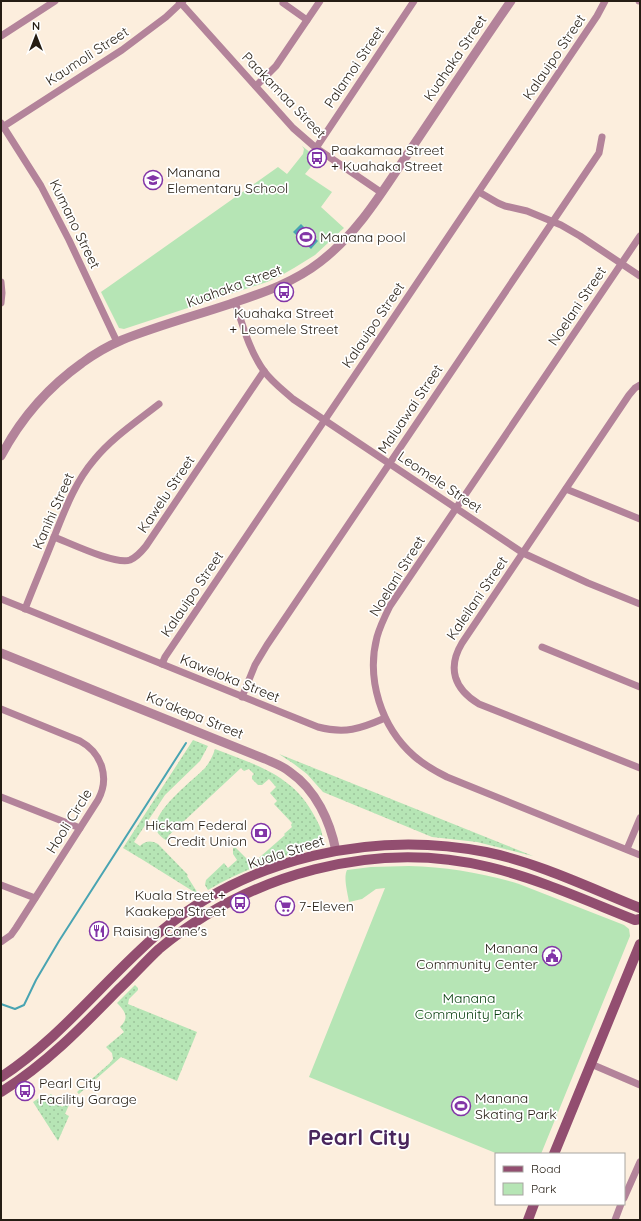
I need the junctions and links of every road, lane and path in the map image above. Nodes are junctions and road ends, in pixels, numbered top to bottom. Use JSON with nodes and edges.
{"nodes":[{"id":1,"x":55,"y":1,"type":"edge"},
{"id":2,"x":320,"y":1,"type":"edge"},
{"id":3,"x":414,"y":1,"type":"edge"},
{"id":4,"x":511,"y":1,"type":"edge"},
{"id":5,"x":606,"y":1,"type":"edge"},
{"id":6,"x":181,"y":2,"type":"edge"},
{"id":7,"x":283,"y":3,"type":"dead end"},
{"id":8,"x":307,"y":20,"type":"junction"},
{"id":9,"x":1,"y":36,"type":"edge"},
{"id":10,"x":256,"y":86,"type":"junction"},
{"id":11,"x":2,"y":126,"type":"edge"},
{"id":12,"x":602,"y":137,"type":"dead end"},
{"id":13,"x":316,"y":148,"type":"junction"},
{"id":14,"x":479,"y":192,"type":"junction"},
{"id":15,"x":382,"y":193,"type":"junction"},
{"id":16,"x":553,"y":221,"type":"junction"},
{"id":17,"x":640,"y":236,"type":"edge"},
{"id":18,"x":621,"y":264,"type":"junction"},
{"id":19,"x":640,"y":276,"type":"edge"},
{"id":20,"x":1,"y":282,"type":"edge"},
{"id":21,"x":235,"y":302,"type":"junction"},
{"id":22,"x":1,"y":303,"type":"edge"},
{"id":23,"x":117,"y":342,"type":"junction"},
{"id":24,"x":264,"y":371,"type":"junction"},
{"id":25,"x":640,"y":385,"type":"edge"},
{"id":26,"x":158,"y":404,"type":"dead end"},
{"id":27,"x":325,"y":420,"type":"junction"},
{"id":28,"x":1,"y":456,"type":"edge"},
{"id":29,"x":390,"y":463,"type":"junction"},
{"id":30,"x":566,"y":489,"type":"junction"},
{"id":31,"x":456,"y":508,"type":"junction"},
{"id":32,"x":640,"y":519,"type":"edge"},
{"id":33,"x":54,"y":537,"type":"junction"},
{"id":34,"x":523,"y":553,"type":"junction"},
{"id":35,"x":1,"y":599,"type":"edge"},
{"id":36,"x":640,"y":604,"type":"edge"},
{"id":37,"x":25,"y":609,"type":"junction"},
{"id":38,"x":542,"y":647,"type":"dead end"},
{"id":39,"x":1,"y":652,"type":"edge"},
{"id":40,"x":162,"y":664,"type":"junction"},
{"id":41,"x":640,"y":687,"type":"edge"},
{"id":42,"x":242,"y":697,"type":"junction"},
{"id":43,"x":1,"y":709,"type":"edge"},
{"id":44,"x":385,"y":718,"type":"junction"},
{"id":45,"x":640,"y":768,"type":"edge"},
{"id":46,"x":1,"y":797,"type":"edge"},
{"id":47,"x":640,"y":818,"type":"edge"},
{"id":48,"x":80,"y":828,"type":"junction"},
{"id":49,"x":627,"y":849,"type":"junction"},
{"id":50,"x":336,"y":851,"type":"junction"},
{"id":51,"x":640,"y":854,"type":"edge"},
{"id":52,"x":339,"y":864,"type":"junction"},
{"id":53,"x":1,"y":885,"type":"edge"},
{"id":54,"x":35,"y":898,"type":"junction"},
{"id":55,"x":209,"y":899,"type":"junction"},
{"id":56,"x":640,"y":908,"type":"edge"},
{"id":57,"x":215,"y":910,"type":"junction"},
{"id":58,"x":640,"y":919,"type":"edge"},
{"id":59,"x":1,"y":942,"type":"edge"},
{"id":60,"x":640,"y":944,"type":"edge"},
{"id":61,"x":637,"y":961,"type":"edge"},
{"id":62,"x":591,"y":1064,"type":"junction"},
{"id":63,"x":3,"y":1075,"type":"edge"},
{"id":64,"x":13,"y":1085,"type":"junction"},
{"id":65,"x":640,"y":1085,"type":"edge"},
{"id":66,"x":1,"y":1092,"type":"edge"},
{"id":67,"x":554,"y":1153,"type":"edge"},
{"id":68,"x":640,"y":1162,"type":"edge"},
{"id":69,"x":625,"y":1196,"type":"edge"},
{"id":70,"x":534,"y":1205,"type":"edge"},
{"id":71,"x":622,"y":1205,"type":"edge"},
{"id":72,"x":528,"y":1220,"type":"edge"},
{"id":73,"x":615,"y":1220,"type":"edge"}],
"edges":[{"from":1,"to":9,"type":"street"},
{"from":2,"to":8,"type":"street"},
{"from":3,"to":13,"type":"street","name":"Palamoi Street"},
{"from":4,"to":15,"type":"street","name":"Kuahaka Street"},
{"from":5,"to":14,"type":"street","name":"Kalauipo Street"},
{"from":6,"to":10,"type":"street","name":"Paakamaa Street"},
{"from":6,"to":11,"type":"street","name":"Kaumoli Street"},
{"from":7,"to":8,"type":"street"},
{"from":8,"to":10,"type":"street"},
{"from":10,"to":13,"type":"street","name":"Paakamaa Street"},
{"from":11,"to":23,"type":"street","name":"Kumano Street"},
{"from":12,"to":16,"type":"street","name":"Maluawai Street"},
{"from":13,"to":15,"type":"street","name":"Paakamaa Street"},
{"from":14,"to":16,"type":"street"},
{"from":14,"to":27,"type":"street","name":"Kalauipo Street"},
{"from":15,"to":21,"type":"street","name":"Kuahaka Street"},
{"from":16,"to":18,"type":"street"},
{"from":16,"to":29,"type":"street","name":"Maluawai Street"},
{"from":17,"to":18,"type":"street","name":"Noelani Street"},
{"from":18,"to":19,"type":"street"},
{"from":18,"to":31,"type":"street","name":"Noelani Street"},
{"from":20,"to":22,"type":"street"},
{"from":21,"to":23,"type":"street","name":"Kuahaka Street"},
{"from":21,"to":24,"type":"street","name":"Leomele Street"},
{"from":23,"to":28,"type":"street","name":"Kuahaka Street"},
{"from":24,"to":27,"type":"street","name":"Leomele Street"},
{"from":24,"to":33,"type":"street","name":"Kawelu Street"},
{"from":25,"to":30,"type":"street","name":"Kaleilani Street"},
{"from":26,"to":33,"type":"street","name":"Kanihi Street"},
{"from":27,"to":29,"type":"street","name":"Leomele Street"},
{"from":27,"to":40,"type":"street","name":"Kalauipo Street"},
{"from":29,"to":31,"type":"street","name":"Leomele Street"},
{"from":29,"to":42,"type":"street","name":"Maluawai Street"},
{"from":30,"to":32,"type":"street"},
{"from":30,"to":34,"type":"street","name":"Kaleilani Street"},
{"from":31,"to":34,"type":"street","name":"Leomele Street"},
{"from":31,"to":44,"type":"street","name":"Noelani Street"},
{"from":33,"to":37,"type":"street","name":"Kanihi Street"},
{"from":34,"to":36,"type":"street","name":"Leomele Street"},
{"from":34,"to":45,"type":"street","name":"Kaleilani Street"},
{"from":35,"to":37,"type":"street","name":"Kaweloka Street"},
{"from":37,"to":40,"type":"street","name":"Kaweloka Street"},
{"from":38,"to":41,"type":"street"},
{"from":39,"to":50,"type":"street","name":"Ka'akepa Street"},
{"from":40,"to":42,"type":"street","name":"Kaweloka Street"},
{"from":42,"to":44,"type":"street","name":"Kaweloka Street"},
{"from":43,"to":48,"type":"street","name":"Hooli Circle"},
{"from":44,"to":49,"type":"street","name":"Noelani Street"},
{"from":46,"to":48,"type":"street"},
{"from":47,"to":49,"type":"street"},
{"from":48,"to":54,"type":"street","name":"Hooli Circle"},
{"from":49,"to":51,"type":"street","name":"Noelani Street"},
{"from":50,"to":52,"type":"main road"},
{"from":50,"to":55,"type":"main road","name":"Kuala Street"},
{"from":50,"to":56,"type":"main road","name":"Kuala Street"},
{"from":52,"to":57,"type":"main road","name":"Kuala Street"},
{"from":52,"to":58,"type":"main road","name":"Kuala Street"},
{"from":53,"to":54,"type":"street"},
{"from":54,"to":59,"type":"street","name":"Hooli Circle"},
{"from":55,"to":57,"type":"main road"},
{"from":55,"to":63,"type":"main road","name":"Kuala Street"},
{"from":57,"to":64,"type":"main road","name":"Kuala Street"},
{"from":60,"to":61,"type":"main road"},
{"from":61,"to":62,"type":"main road"},
{"from":62,"to":65,"type":"street"},
{"from":62,"to":67,"type":"main road"},
{"from":63,"to":64,"type":"main road"},
{"from":64,"to":66,"type":"main road"},
{"from":68,"to":69,"type":"street"},
{"from":70,"to":72,"type":"main road"},
{"from":71,"to":73,"type":"street"}]}
